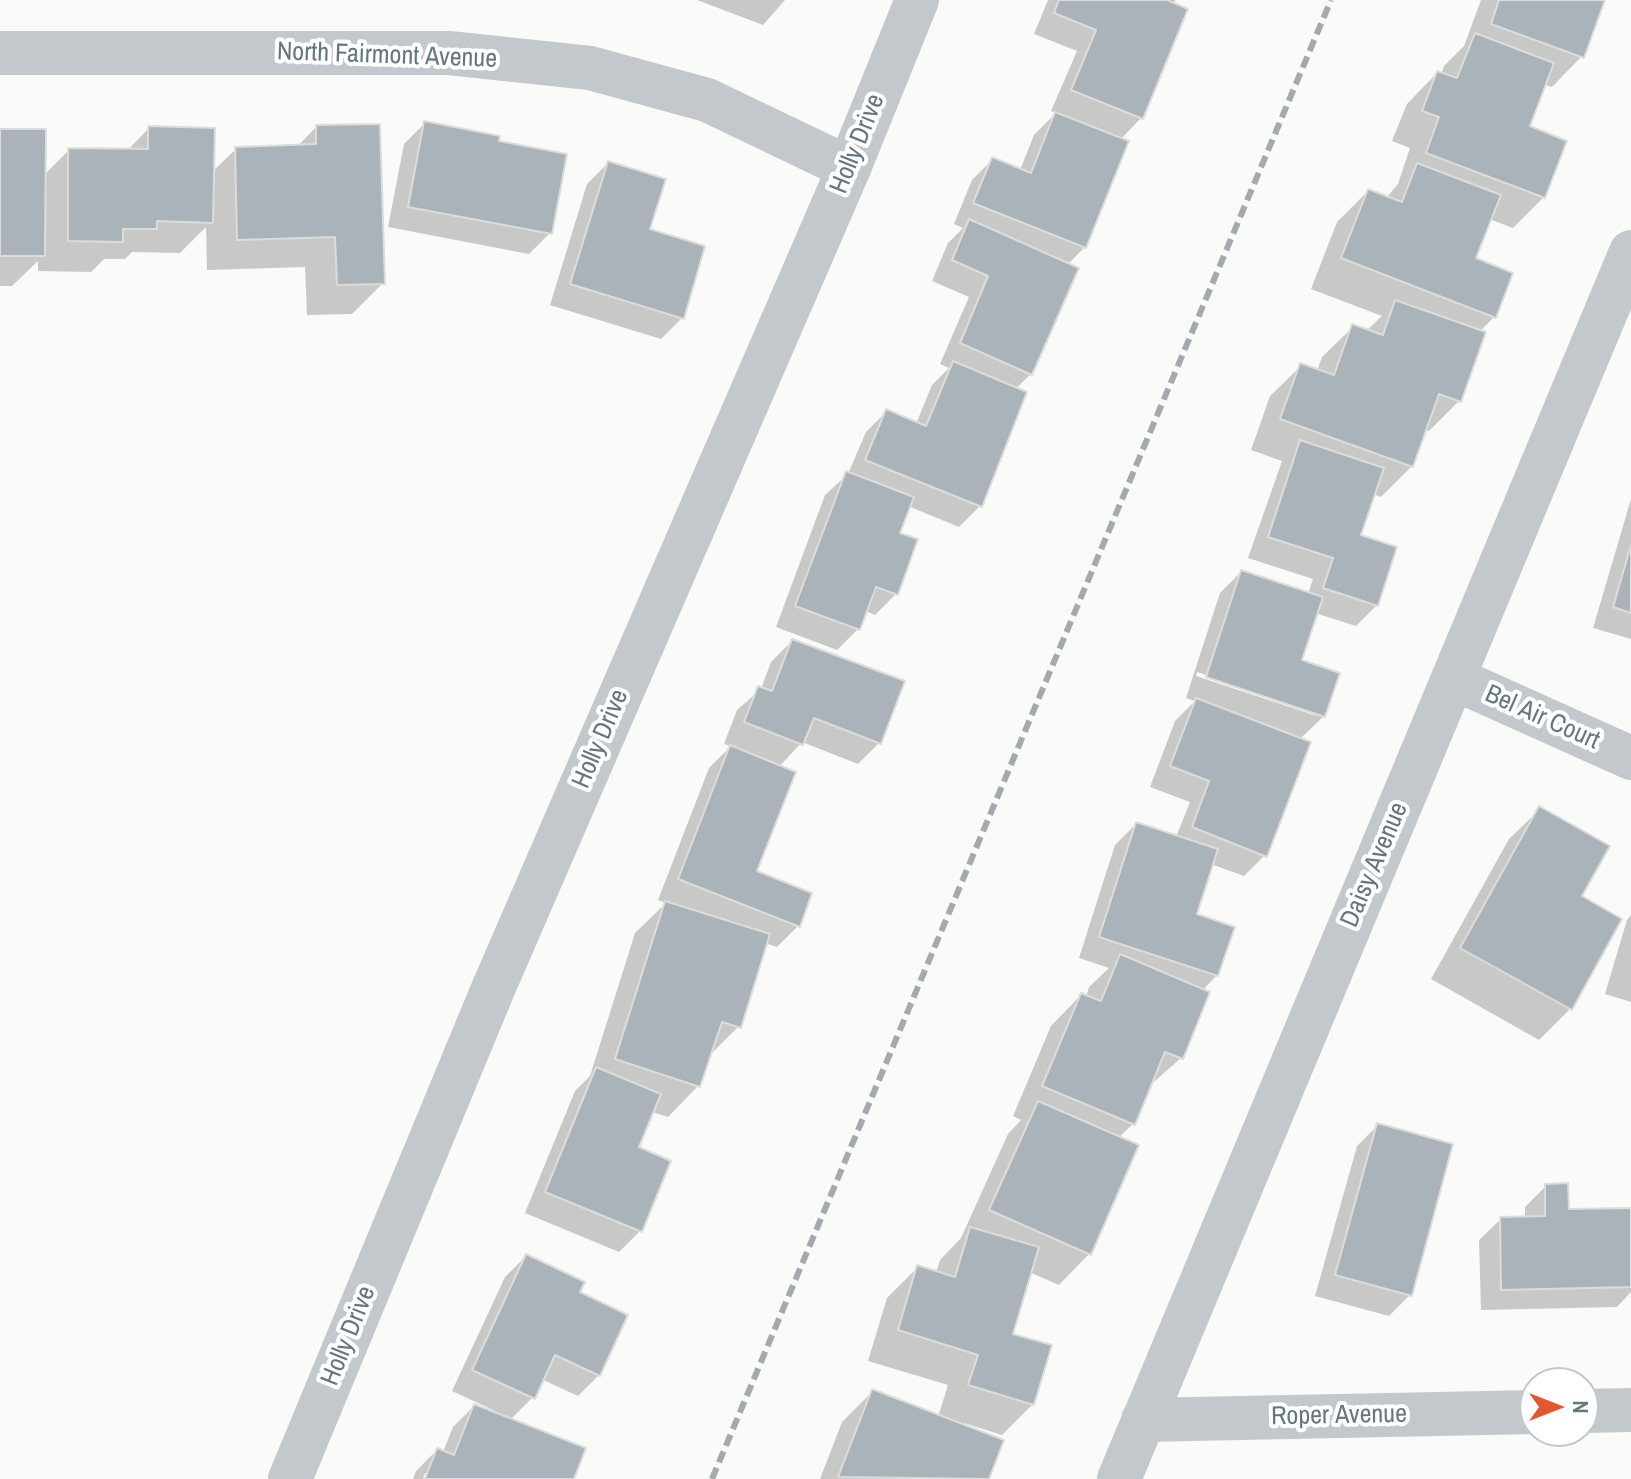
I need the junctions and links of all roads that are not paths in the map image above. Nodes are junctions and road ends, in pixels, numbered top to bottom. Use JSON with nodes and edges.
{"nodes":[{"id":1,"x":917,"y":0,"type":"edge"},
{"id":2,"x":0,"y":53,"type":"edge"},
{"id":3,"x":849,"y":168,"type":"junction"},
{"id":4,"x":1631,"y":252,"type":"edge"},
{"id":5,"x":1453,"y":678,"type":"junction"},
{"id":6,"x":1631,"y":758,"type":"edge"},
{"id":7,"x":1631,"y":1410,"type":"edge"},
{"id":8,"x":1599,"y":1411,"type":"edge"},
{"id":9,"x":1519,"y":1412,"type":"edge"},
{"id":10,"x":1143,"y":1420,"type":"junction"},
{"id":11,"x":290,"y":1479,"type":"edge"},
{"id":12,"x":1119,"y":1479,"type":"edge"}],
"edges":[{"from":1,"to":3,"type":"street","name":"Holly Drive"},
{"from":2,"to":3,"type":"street","name":"North Fairmont Avenue"},
{"from":3,"to":11,"type":"street","name":"Holly Drive"},
{"from":4,"to":5,"type":"street","name":"Daisy Avenue"},
{"from":5,"to":6,"type":"street","name":"Bel Air Court"},
{"from":5,"to":10,"type":"street","name":"Daisy Avenue"},
{"from":7,"to":8,"type":"street"},
{"from":9,"to":10,"type":"street","name":"Roper Avenue"},
{"from":10,"to":12,"type":"street","name":"Daisy Avenue"}]}
